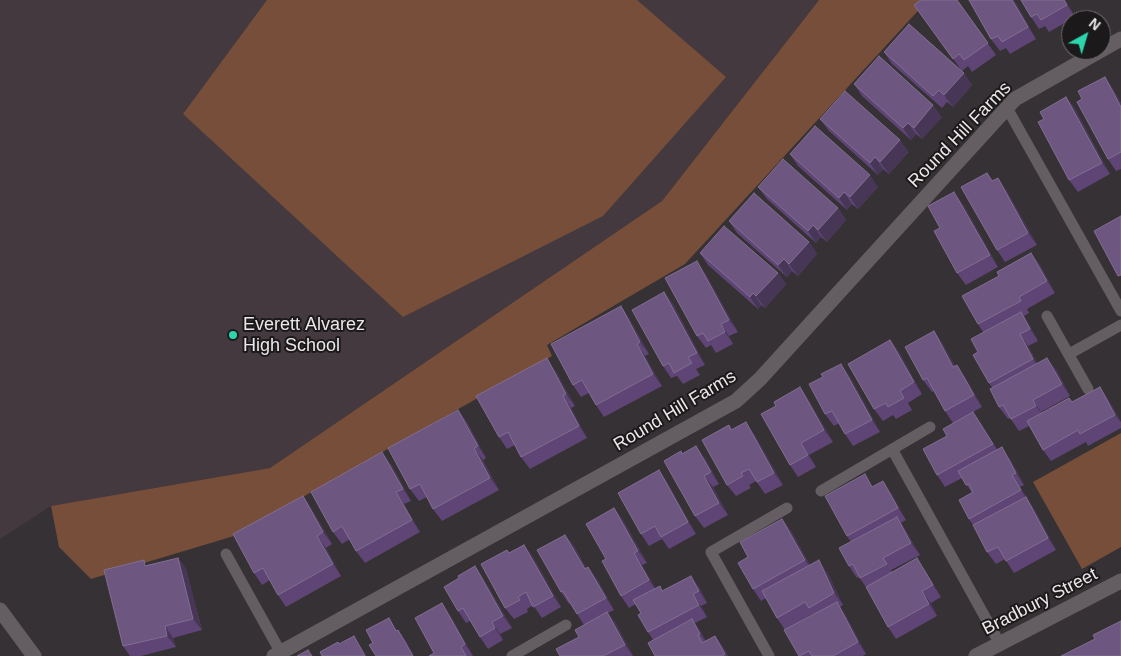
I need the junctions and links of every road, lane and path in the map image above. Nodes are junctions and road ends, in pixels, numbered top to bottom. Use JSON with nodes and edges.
{"nodes":[{"id":1,"x":1121,"y":39,"type":"edge"},
{"id":2,"x":1007,"y":108,"type":"junction"},
{"id":3,"x":1121,"y":311,"type":"edge"},
{"id":4,"x":1047,"y":316,"type":"dead end"},
{"id":5,"x":1121,"y":325,"type":"edge"},
{"id":6,"x":1069,"y":354,"type":"junction"},
{"id":7,"x":1088,"y":389,"type":"dead end"},
{"id":8,"x":930,"y":427,"type":"dead end"},
{"id":9,"x":892,"y":449,"type":"junction"},
{"id":10,"x":821,"y":491,"type":"dead end"},
{"id":11,"x":787,"y":508,"type":"dead end"},
{"id":12,"x":226,"y":554,"type":"dead end"},
{"id":13,"x":1121,"y":581,"type":"edge"},
{"id":14,"x":0,"y":610,"type":"edge"},
{"id":15,"x":566,"y":625,"type":"dead end"},
{"id":16,"x":1000,"y":644,"type":"junction"},
{"id":17,"x":531,"y":645,"type":"junction"},
{"id":18,"x":277,"y":655,"type":"edge"},
{"id":19,"x":34,"y":656,"type":"edge"},
{"id":20,"x":512,"y":656,"type":"edge"},
{"id":21,"x":537,"y":656,"type":"edge"},
{"id":22,"x":769,"y":656,"type":"edge"},
{"id":23,"x":976,"y":656,"type":"edge"}],
"edges":[{"from":1,"to":2,"type":"street","name":"Round Hill Farms"},
{"from":2,"to":3,"type":"lane"},
{"from":2,"to":18,"type":"street","name":"Round Hill Farms"},
{"from":4,"to":6,"type":"lane"},
{"from":5,"to":6,"type":"lane"},
{"from":6,"to":7,"type":"lane"},
{"from":8,"to":9,"type":"lane"},
{"from":9,"to":10,"type":"lane"},
{"from":9,"to":16,"type":"lane"},
{"from":11,"to":22,"type":"lane"},
{"from":12,"to":18,"type":"lane"},
{"from":13,"to":16,"type":"street","name":"Bradbury Street"},
{"from":14,"to":19,"type":"street"},
{"from":15,"to":17,"type":"lane"},
{"from":16,"to":23,"type":"street","name":"Bradbury Street"},
{"from":17,"to":20,"type":"lane"},
{"from":17,"to":21,"type":"lane"}]}
